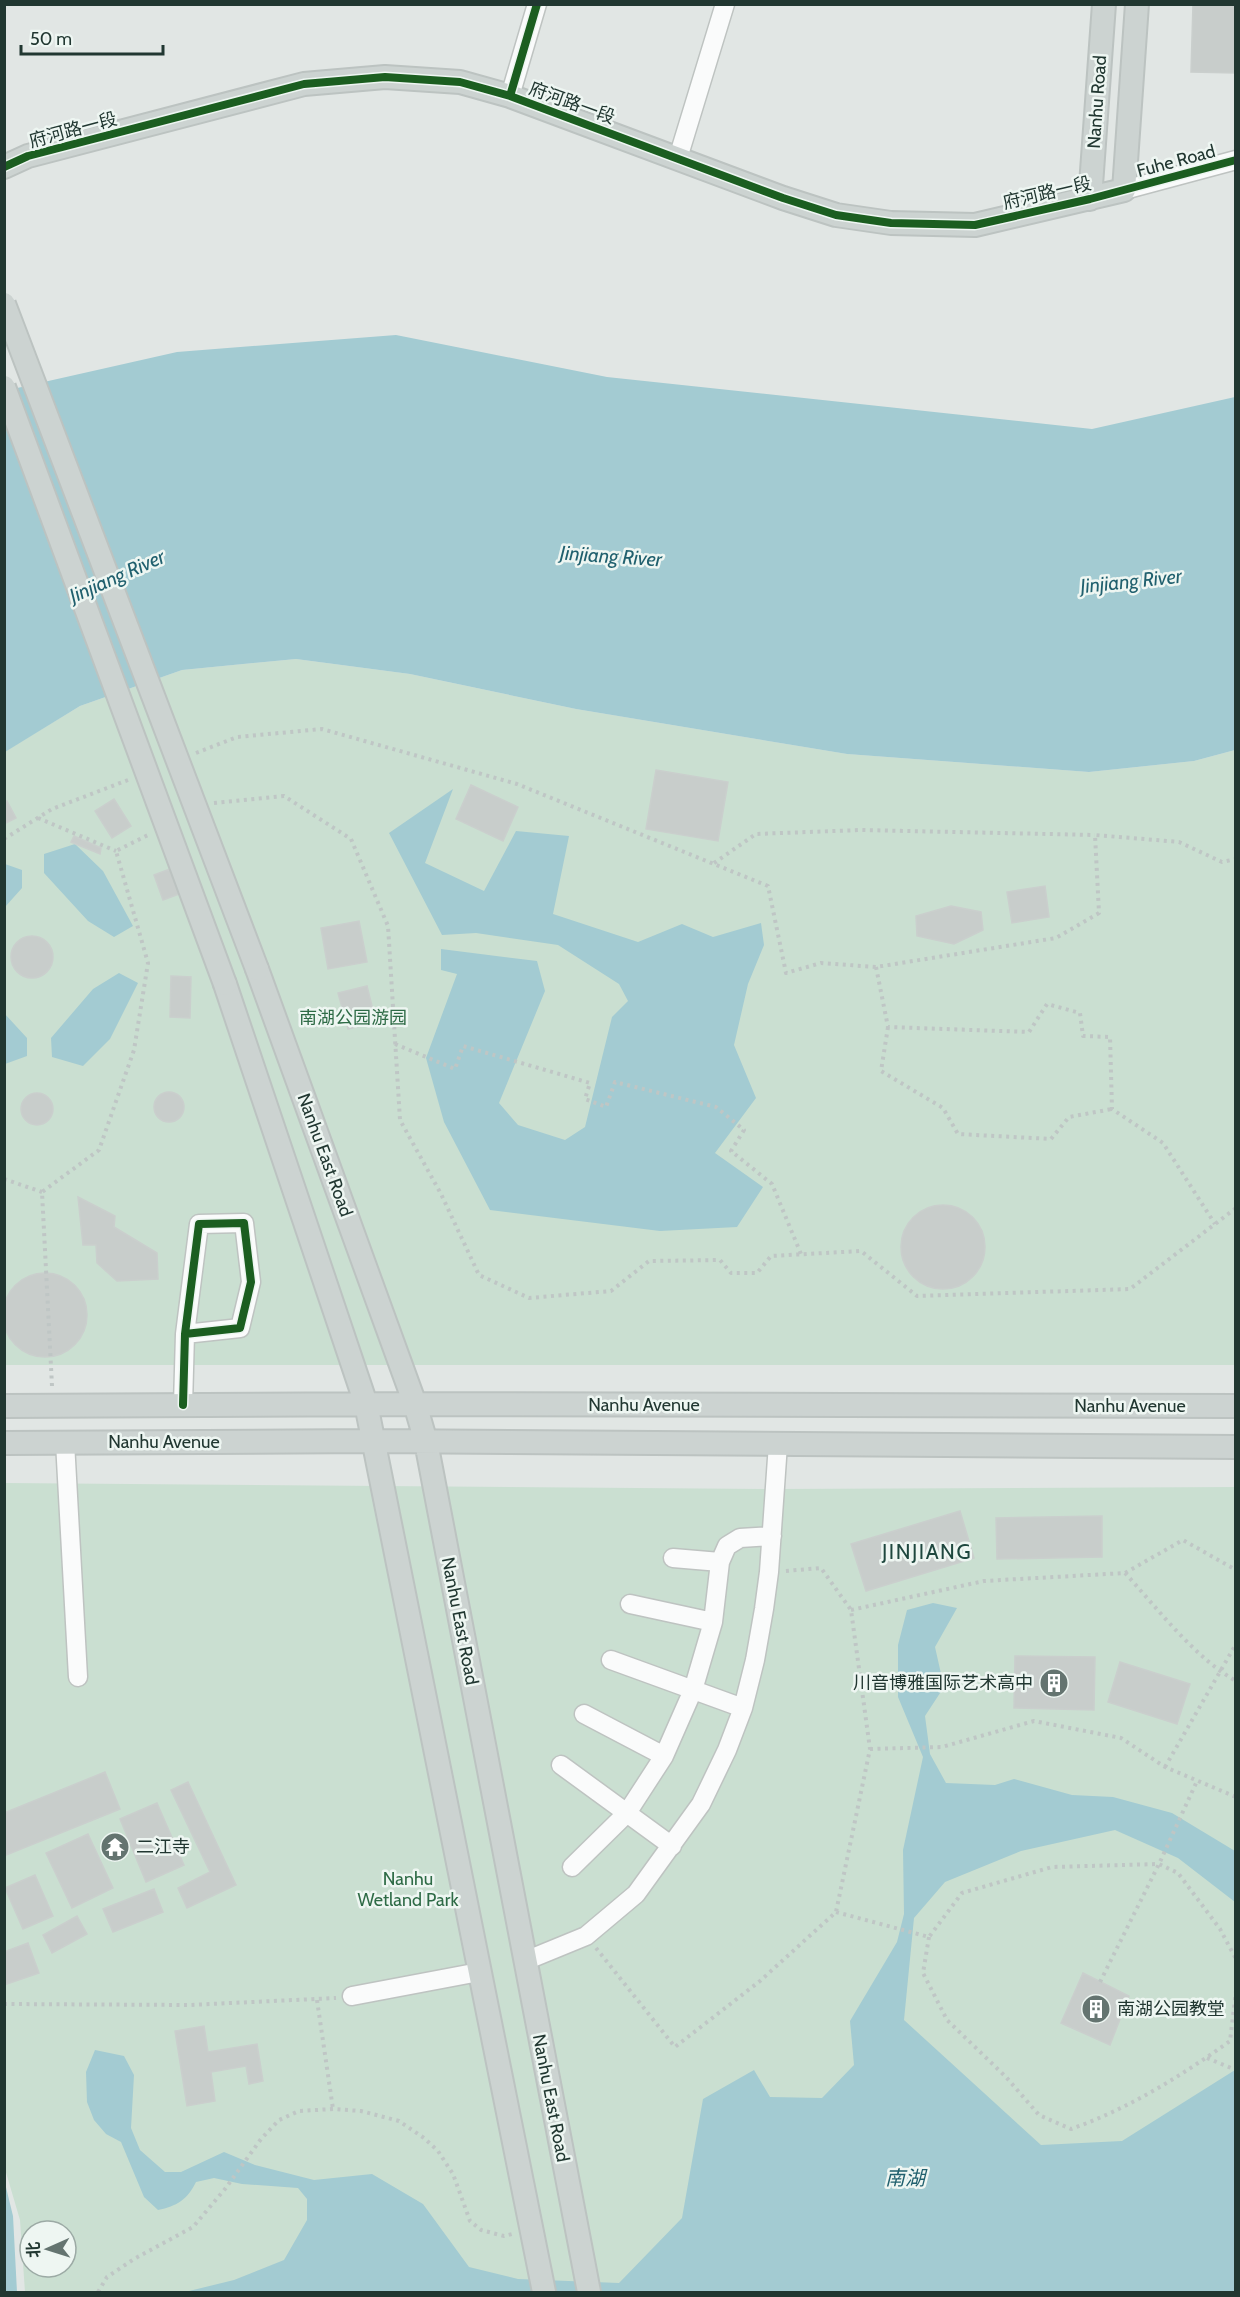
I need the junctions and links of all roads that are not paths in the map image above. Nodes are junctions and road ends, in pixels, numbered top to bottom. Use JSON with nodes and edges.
{"nodes":[{"id":1,"x":537,"y":4,"type":"edge"},
{"id":2,"x":725,"y":4,"type":"edge"},
{"id":3,"x":1104,"y":4,"type":"edge"},
{"id":4,"x":1137,"y":4,"type":"edge"},
{"id":5,"x":510,"y":96,"type":"junction"},
{"id":6,"x":678,"y":158,"type":"junction"},
{"id":7,"x":1236,"y":160,"type":"edge"},
{"id":8,"x":4,"y":167,"type":"edge"},
{"id":9,"x":1125,"y":190,"type":"junction"},
{"id":10,"x":1090,"y":199,"type":"junction"},
{"id":11,"x":4,"y":304,"type":"edge"},
{"id":12,"x":4,"y":387,"type":"edge"},
{"id":13,"x":185,"y":1334,"type":"junction"},
{"id":14,"x":366,"y":1404,"type":"junction"},
{"id":15,"x":415,"y":1404,"type":"junction"},
{"id":16,"x":183,"y":1405,"type":"junction"},
{"id":17,"x":4,"y":1406,"type":"edge"},
{"id":18,"x":1236,"y":1406,"type":"edge"},
{"id":19,"x":374,"y":1441,"type":"junction"},
{"id":20,"x":65,"y":1442,"type":"junction"},
{"id":21,"x":426,"y":1442,"type":"junction"},
{"id":22,"x":4,"y":1443,"type":"edge"},
{"id":23,"x":778,"y":1444,"type":"junction"},
{"id":24,"x":1236,"y":1447,"type":"edge"},
{"id":25,"x":772,"y":1536,"type":"junction"},
{"id":26,"x":673,"y":1558,"type":"dead end"},
{"id":27,"x":720,"y":1562,"type":"junction"},
{"id":28,"x":630,"y":1604,"type":"dead end"},
{"id":29,"x":713,"y":1622,"type":"junction"},
{"id":30,"x":611,"y":1660,"type":"dead end"},
{"id":31,"x":78,"y":1677,"type":"dead end"},
{"id":32,"x":693,"y":1690,"type":"junction"},
{"id":33,"x":743,"y":1708,"type":"junction"},
{"id":34,"x":584,"y":1714,"type":"dead end"},
{"id":35,"x":664,"y":1756,"type":"junction"},
{"id":36,"x":561,"y":1765,"type":"dead end"},
{"id":37,"x":627,"y":1813,"type":"junction"},
{"id":38,"x":672,"y":1846,"type":"junction"},
{"id":39,"x":572,"y":1867,"type":"dead end"},
{"id":40,"x":525,"y":1961,"type":"junction"},
{"id":41,"x":479,"y":1972,"type":"junction"},
{"id":42,"x":352,"y":1996,"type":"road end"},
{"id":43,"x":544,"y":2292,"type":"edge"},
{"id":44,"x":589,"y":2292,"type":"edge"}],
"edges":[{"from":1,"to":5,"type":"street"},
{"from":2,"to":6,"type":"street"},
{"from":3,"to":10,"type":"main road","name":"Nanhu Road"},
{"from":4,"to":9,"type":"main road","name":"Nanhu Road"},
{"from":5,"to":6,"type":"main road","name":"府河路一段"},
{"from":5,"to":8,"type":"main road","name":"府河路一段"},
{"from":6,"to":10,"type":"main road","name":"府河路一段"},
{"from":7,"to":9,"type":"street","name":"Fuhe Road"},
{"from":9,"to":10,"type":"main road","name":"府河路一段"},
{"from":11,"to":15,"type":"main road","name":"Nanhu East Road","bridge":true},
{"from":12,"to":14,"type":"main road","bridge":true},
{"from":13,"to":13,"type":"street"},
{"from":13,"to":16,"type":"street"},
{"from":14,"to":15,"type":"main road","name":"Nanhu Avenue"},
{"from":14,"to":16,"type":"main road","name":"Nanhu Avenue"},
{"from":14,"to":19,"type":"main road"},
{"from":15,"to":18,"type":"main road","name":"Nanhu Avenue"},
{"from":15,"to":21,"type":"main road","name":"Nanhu East Road"},
{"from":16,"to":17,"type":"main road","name":"Nanhu Avenue"},
{"from":19,"to":20,"type":"main road","name":"Nanhu Avenue"},
{"from":19,"to":21,"type":"main road","name":"Nanhu Avenue"},
{"from":19,"to":41,"type":"main road"},
{"from":20,"to":22,"type":"main road","name":"Nanhu Avenue"},
{"from":20,"to":31,"type":"street"},
{"from":21,"to":23,"type":"main road","name":"Nanhu Avenue"},
{"from":21,"to":40,"type":"main road","name":"Nanhu East Road"},
{"from":23,"to":24,"type":"main road","name":"Nanhu Avenue"},
{"from":23,"to":25,"type":"street"},
{"from":25,"to":27,"type":"street"},
{"from":25,"to":33,"type":"street"},
{"from":26,"to":27,"type":"street"},
{"from":27,"to":29,"type":"street"},
{"from":28,"to":29,"type":"street"},
{"from":29,"to":32,"type":"street"},
{"from":30,"to":32,"type":"street"},
{"from":32,"to":33,"type":"street"},
{"from":32,"to":35,"type":"street"},
{"from":33,"to":38,"type":"street"},
{"from":34,"to":35,"type":"street"},
{"from":35,"to":37,"type":"street"},
{"from":36,"to":37,"type":"street"},
{"from":37,"to":38,"type":"street"},
{"from":37,"to":39,"type":"street"},
{"from":38,"to":40,"type":"street"},
{"from":40,"to":44,"type":"main road","name":"Nanhu East Road"},
{"from":41,"to":42,"type":"street"},
{"from":41,"to":43,"type":"main road"}]}
